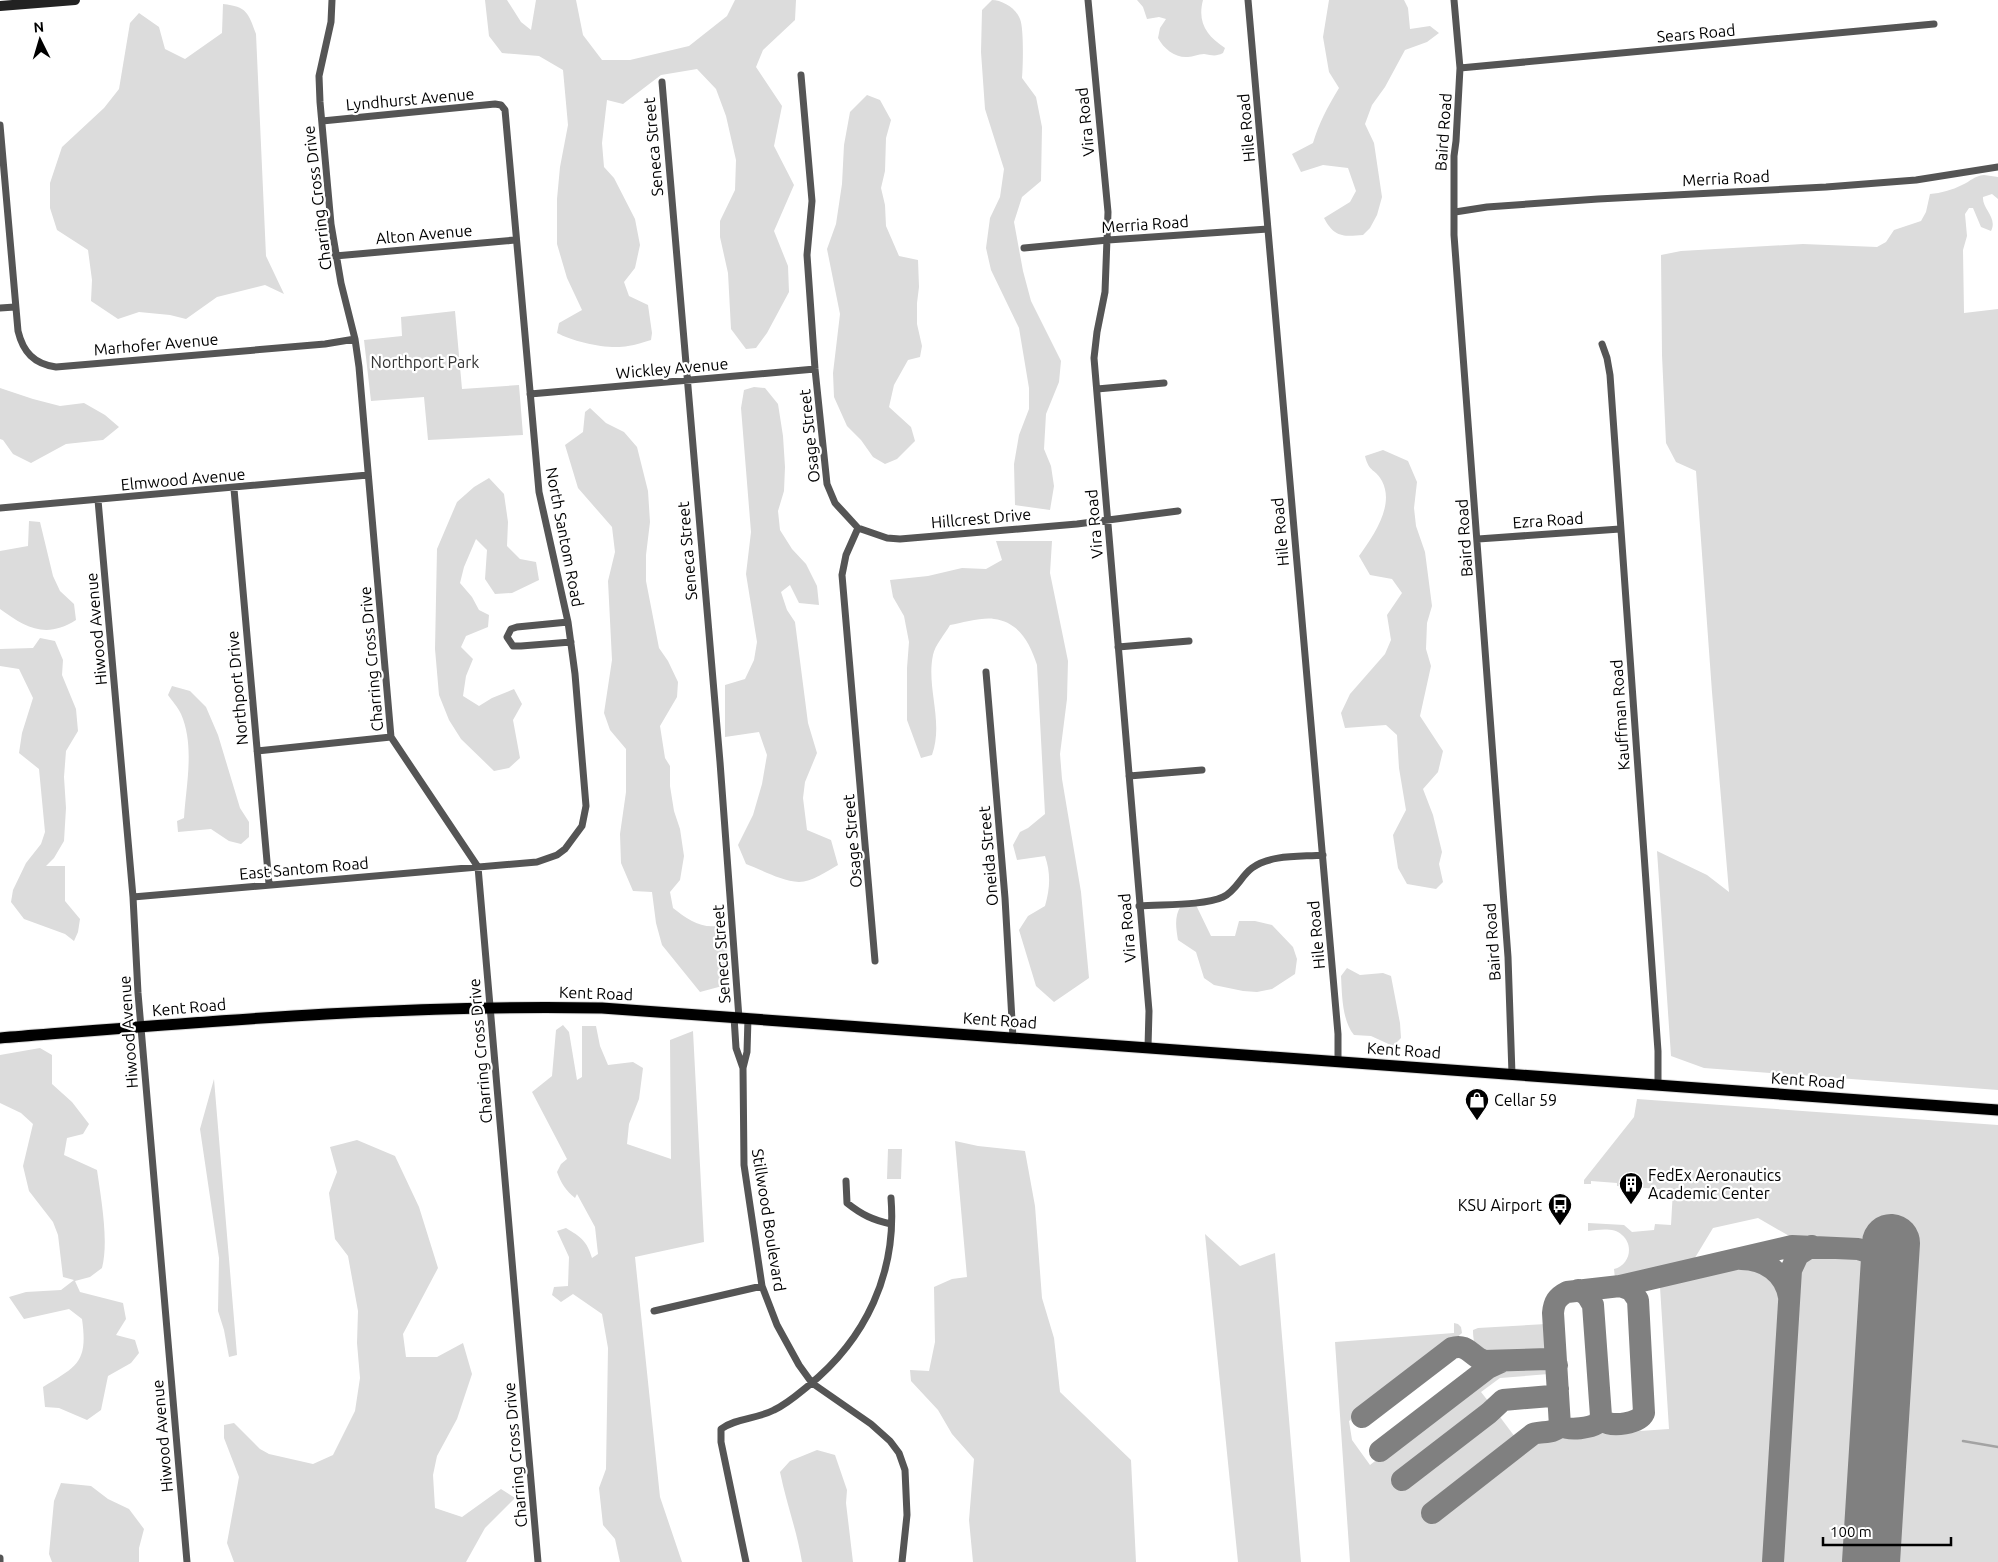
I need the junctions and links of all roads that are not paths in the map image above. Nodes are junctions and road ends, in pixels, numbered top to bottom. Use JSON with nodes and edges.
{"nodes":[{"id":1,"x":75,"y":0,"type":"edge"},
{"id":2,"x":332,"y":0,"type":"edge"},
{"id":3,"x":1088,"y":0,"type":"edge"},
{"id":4,"x":1248,"y":0,"type":"edge"},
{"id":5,"x":1454,"y":0,"type":"edge"},
{"id":6,"x":0,"y":6,"type":"edge"},
{"id":7,"x":1934,"y":24,"type":"dead end"},
{"id":8,"x":1460,"y":68,"type":"junction"},
{"id":9,"x":801,"y":75,"type":"dead end"},
{"id":10,"x":662,"y":82,"type":"dead end"},
{"id":11,"x":501,"y":105,"type":"joint"},
{"id":12,"x":322,"y":120,"type":"junction"},
{"id":13,"x":0,"y":125,"type":"edge"},
{"id":14,"x":1998,"y":167,"type":"edge"},
{"id":15,"x":1455,"y":212,"type":"junction"},
{"id":16,"x":1268,"y":229,"type":"junction"},
{"id":17,"x":515,"y":240,"type":"junction"},
{"id":18,"x":1108,"y":240,"type":"junction"},
{"id":19,"x":1024,"y":248,"type":"dead end"},
{"id":20,"x":336,"y":256,"type":"junction"},
{"id":21,"x":16,"y":306,"type":"junction"},
{"id":22,"x":0,"y":308,"type":"edge"},
{"id":23,"x":355,"y":339,"type":"junction"},
{"id":24,"x":1602,"y":344,"type":"dead end"},
{"id":25,"x":815,"y":369,"type":"junction"},
{"id":26,"x":686,"y":380,"type":"junction"},
{"id":27,"x":1164,"y":383,"type":"dead end"},
{"id":28,"x":1097,"y":389,"type":"junction"},
{"id":29,"x":530,"y":394,"type":"junction"},
{"id":30,"x":368,"y":476,"type":"junction"},
{"id":31,"x":234,"y":489,"type":"junction"},
{"id":32,"x":98,"y":500,"type":"junction"},
{"id":33,"x":0,"y":508,"type":"edge"},
{"id":34,"x":1178,"y":511,"type":"dead end"},
{"id":35,"x":1107,"y":520,"type":"junction"},
{"id":36,"x":858,"y":528,"type":"junction"},
{"id":37,"x":1620,"y":529,"type":"junction"},
{"id":38,"x":1478,"y":539,"type":"junction"},
{"id":39,"x":568,"y":622,"type":"junction"},
{"id":40,"x":1189,"y":641,"type":"dead end"},
{"id":41,"x":571,"y":642,"type":"junction"},
{"id":42,"x":1118,"y":647,"type":"junction"},
{"id":43,"x":986,"y":672,"type":"dead end"},
{"id":44,"x":391,"y":738,"type":"junction"},
{"id":45,"x":257,"y":750,"type":"junction"},
{"id":46,"x":1202,"y":770,"type":"dead end"},
{"id":47,"x":1129,"y":776,"type":"junction"},
{"id":48,"x":1323,"y":855,"type":"junction"},
{"id":49,"x":478,"y":868,"type":"junction"},
{"id":50,"x":269,"y":884,"type":"junction"},
{"id":51,"x":133,"y":897,"type":"junction"},
{"id":52,"x":1139,"y":906,"type":"junction"},
{"id":53,"x":875,"y":961,"type":"dead end"},
{"id":54,"x":491,"y":1008,"type":"junction"},
{"id":55,"x":740,"y":1018,"type":"junction"},
{"id":56,"x":140,"y":1027,"type":"junction"},
{"id":57,"x":0,"y":1038,"type":"edge"},
{"id":58,"x":1013,"y":1038,"type":"junction"},
{"id":59,"x":1148,"y":1047,"type":"junction"},
{"id":60,"x":1338,"y":1061,"type":"junction"},
{"id":61,"x":743,"y":1068,"type":"junction"},
{"id":62,"x":1512,"y":1074,"type":"junction"},
{"id":63,"x":1658,"y":1085,"type":"junction"},
{"id":64,"x":1998,"y":1110,"type":"edge"},
{"id":65,"x":846,"y":1182,"type":"dead end"},
{"id":66,"x":890,"y":1198,"type":"dead end"},
{"id":67,"x":891,"y":1224,"type":"junction"},
{"id":68,"x":762,"y":1286,"type":"junction"},
{"id":69,"x":654,"y":1312,"type":"dead end"},
{"id":70,"x":812,"y":1383,"type":"junction"},
{"id":71,"x":0,"y":1558,"type":"edge"},
{"id":72,"x":0,"y":1562,"type":"edge"},
{"id":73,"x":187,"y":1562,"type":"edge"},
{"id":74,"x":538,"y":1562,"type":"edge"},
{"id":75,"x":746,"y":1562,"type":"edge"},
{"id":76,"x":902,"y":1562,"type":"edge"}],
"edges":[{"from":1,"to":6,"type":"main road"},
{"from":2,"to":12,"type":"street","name":"Charring Cross Drive"},
{"from":3,"to":18,"type":"street","name":"Vira Road"},
{"from":4,"to":16,"type":"street","name":"Hile Road"},
{"from":5,"to":8,"type":"street","name":"Baird Road"},
{"from":7,"to":8,"type":"street","name":"Sears Road"},
{"from":8,"to":15,"type":"street","name":"Baird Road"},
{"from":9,"to":25,"type":"street","name":"Osage Street"},
{"from":10,"to":26,"type":"street","name":"Seneca Street"},
{"from":11,"to":12,"type":"street","name":"Lyndhurst Avenue"},
{"from":11,"to":17,"type":"street","name":"North Santom Road"},
{"from":12,"to":20,"type":"street","name":"Charring Cross Drive"},
{"from":13,"to":21,"type":"street","name":"Marhofer Avenue"},
{"from":14,"to":15,"type":"street","name":"Merria Road"},
{"from":15,"to":38,"type":"street","name":"Baird Road"},
{"from":16,"to":18,"type":"street","name":"Merria Road"},
{"from":16,"to":48,"type":"street","name":"Hile Road"},
{"from":17,"to":20,"type":"street","name":"Alton Avenue"},
{"from":17,"to":29,"type":"street","name":"North Santom Road"},
{"from":18,"to":19,"type":"street","name":"Merria Road"},
{"from":18,"to":28,"type":"street","name":"Vira Road"},
{"from":20,"to":23,"type":"street","name":"Charring Cross Drive"},
{"from":21,"to":22,"type":"street"},
{"from":21,"to":23,"type":"street","name":"Marhofer Avenue"},
{"from":23,"to":30,"type":"street","name":"Charring Cross Drive"},
{"from":24,"to":37,"type":"street","name":"Kauffman Road"},
{"from":25,"to":26,"type":"street","name":"Wickley Avenue"},
{"from":25,"to":36,"type":"street","name":"Osage Street"},
{"from":26,"to":29,"type":"street","name":"Wickley Avenue"},
{"from":26,"to":55,"type":"street","name":"Seneca Street"},
{"from":27,"to":28,"type":"street"},
{"from":28,"to":35,"type":"street","name":"Vira Road"},
{"from":29,"to":39,"type":"street","name":"North Santom Road"},
{"from":30,"to":31,"type":"street","name":"Elmwood Avenue"},
{"from":30,"to":44,"type":"street","name":"Charring Cross Drive"},
{"from":31,"to":32,"type":"street","name":"Elmwood Avenue"},
{"from":31,"to":45,"type":"street","name":"Northport Drive"},
{"from":32,"to":33,"type":"street","name":"Elmwood Avenue"},
{"from":32,"to":51,"type":"street","name":"Hiwood Avenue"},
{"from":34,"to":35,"type":"street","name":"Hillcrest Drive"},
{"from":35,"to":36,"type":"street","name":"Hillcrest Drive"},
{"from":35,"to":42,"type":"street","name":"Vira Road"},
{"from":36,"to":53,"type":"street","name":"Osage Street"},
{"from":37,"to":38,"type":"street","name":"Ezra Road"},
{"from":37,"to":63,"type":"street","name":"Kauffman Road"},
{"from":38,"to":62,"type":"street","name":"Baird Road"},
{"from":39,"to":41,"type":"street","name":"North Santom Road"},
{"from":39,"to":41,"type":"street"},
{"from":40,"to":42,"type":"street"},
{"from":41,"to":49,"type":"street","name":"North Santom Road"},
{"from":42,"to":47,"type":"street","name":"Vira Road"},
{"from":43,"to":58,"type":"street","name":"Oneida Street"},
{"from":44,"to":45,"type":"street"},
{"from":44,"to":49,"type":"street","name":"Charring Cross Drive"},
{"from":45,"to":50,"type":"street","name":"Northport Drive"},
{"from":46,"to":47,"type":"street"},
{"from":47,"to":52,"type":"street","name":"Vira Road"},
{"from":48,"to":52,"type":"street"},
{"from":48,"to":60,"type":"street","name":"Hile Road"},
{"from":49,"to":50,"type":"street","name":"East Santom Road"},
{"from":49,"to":54,"type":"street","name":"Charring Cross Drive"},
{"from":50,"to":51,"type":"street","name":"East Santom Road"},
{"from":51,"to":56,"type":"street","name":"Hiwood Avenue"},
{"from":52,"to":59,"type":"street","name":"Vira Road"},
{"from":54,"to":55,"type":"main road","name":"Kent Road"},
{"from":54,"to":56,"type":"main road","name":"Kent Road"},
{"from":54,"to":74,"type":"street","name":"Charring Cross Drive"},
{"from":55,"to":58,"type":"main road","name":"Kent Road"},
{"from":55,"to":61,"type":"street","name":"Stillwood Boulevard"},
{"from":55,"to":61,"type":"street","name":"Stillwood Boulevard"},
{"from":56,"to":57,"type":"main road","name":"Kent Road"},
{"from":56,"to":73,"type":"street","name":"Hiwood Avenue"},
{"from":58,"to":59,"type":"main road","name":"Kent Road"},
{"from":59,"to":60,"type":"main road","name":"Kent Road"},
{"from":60,"to":62,"type":"main road","name":"Kent Road"},
{"from":61,"to":68,"type":"street","name":"Stillwood Boulevard"},
{"from":62,"to":63,"type":"main road","name":"Kent Road"},
{"from":63,"to":64,"type":"main road","name":"Kent Road"},
{"from":65,"to":67,"type":"street"},
{"from":66,"to":67,"type":"street"},
{"from":67,"to":70,"type":"street"},
{"from":68,"to":69,"type":"street"},
{"from":68,"to":70,"type":"street","name":"Stillwood Boulevard"},
{"from":70,"to":75,"type":"street"},
{"from":70,"to":76,"type":"street","name":"Stillwood Boulevard"},
{"from":71,"to":72,"type":"street"}]}
